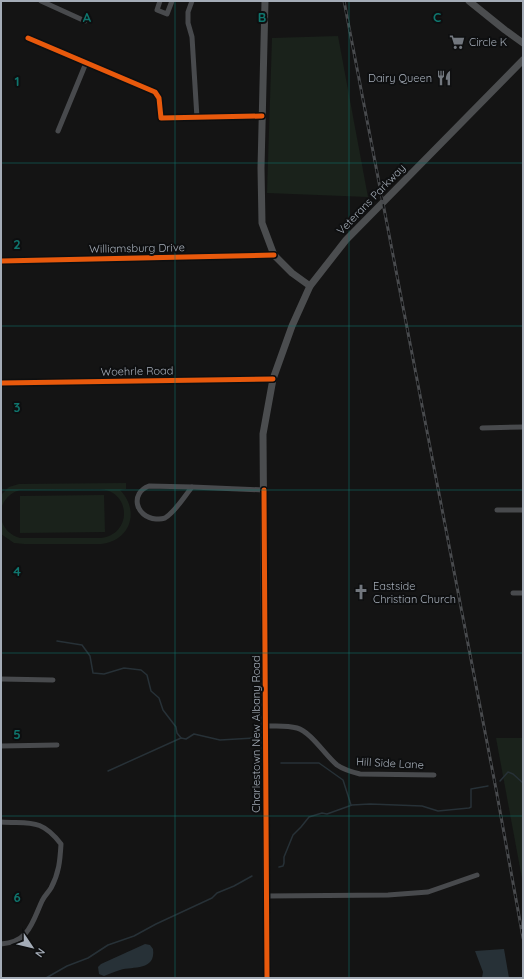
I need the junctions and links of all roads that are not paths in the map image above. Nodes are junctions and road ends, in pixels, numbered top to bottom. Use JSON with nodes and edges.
{"nodes":[{"id":1,"x":41,"y":1,"type":"edge"},
{"id":2,"x":160,"y":1,"type":"edge"},
{"id":3,"x":172,"y":1,"type":"edge"},
{"id":4,"x":192,"y":1,"type":"edge"},
{"id":5,"x":265,"y":1,"type":"edge"},
{"id":6,"x":469,"y":1,"type":"edge"},
{"id":7,"x":85,"y":21,"type":"dead end"},
{"id":8,"x":28,"y":38,"type":"dead end"},
{"id":9,"x":523,"y":43,"type":"edge"},
{"id":10,"x":523,"y":60,"type":"edge"},
{"id":11,"x":86,"y":63,"type":"junction"},
{"id":12,"x":262,"y":116,"type":"junction"},
{"id":13,"x":197,"y":118,"type":"junction"},
{"id":14,"x":58,"y":131,"type":"dead end"},
{"id":15,"x":274,"y":255,"type":"junction"},
{"id":16,"x":1,"y":261,"type":"edge"},
{"id":17,"x":310,"y":286,"type":"junction"},
{"id":18,"x":273,"y":379,"type":"junction"},
{"id":19,"x":1,"y":383,"type":"edge"},
{"id":20,"x":523,"y":427,"type":"edge"},
{"id":21,"x":482,"y":428,"type":"dead end"},
{"id":22,"x":192,"y":486,"type":"junction"},
{"id":23,"x":264,"y":490,"type":"junction"},
{"id":24,"x":497,"y":510,"type":"dead end"},
{"id":25,"x":523,"y":510,"type":"edge"},
{"id":26,"x":513,"y":593,"type":"dead end"},
{"id":27,"x":523,"y":593,"type":"edge"},
{"id":28,"x":1,"y":679,"type":"edge"},
{"id":29,"x":53,"y":680,"type":"dead end"},
{"id":30,"x":266,"y":726,"type":"junction"},
{"id":31,"x":1,"y":746,"type":"edge"},
{"id":32,"x":57,"y":746,"type":"dead end"},
{"id":33,"x":434,"y":775,"type":"dead end"},
{"id":34,"x":1,"y":822,"type":"edge"},
{"id":35,"x":477,"y":875,"type":"dead end"},
{"id":36,"x":267,"y":896,"type":"junction"},
{"id":37,"x":1,"y":944,"type":"edge"},
{"id":38,"x":267,"y":978,"type":"edge"}],
"edges":[{"from":1,"to":7,"type":"street"},
{"from":2,"to":3,"type":"street"},
{"from":4,"to":13,"type":"street"},
{"from":5,"to":12,"type":"main road"},
{"from":6,"to":9,"type":"main road"},
{"from":8,"to":11,"type":"street"},
{"from":10,"to":17,"type":"main road","name":"Veterans Parkway"},
{"from":11,"to":13,"type":"street"},
{"from":11,"to":14,"type":"street"},
{"from":12,"to":13,"type":"street"},
{"from":12,"to":15,"type":"main road"},
{"from":15,"to":16,"type":"street","name":"Williamsburg Drive"},
{"from":15,"to":17,"type":"main road"},
{"from":17,"to":18,"type":"main road","name":"Veterans Parkway"},
{"from":18,"to":19,"type":"street","name":"Woehrle Road"},
{"from":18,"to":23,"type":"main road","name":"Charlestown New Albany Road"},
{"from":20,"to":21,"type":"street"},
{"from":22,"to":22,"type":"street"},
{"from":22,"to":23,"type":"street"},
{"from":23,"to":30,"type":"main road","name":"Charlestown New Albany Road"},
{"from":24,"to":25,"type":"street"},
{"from":26,"to":27,"type":"street"},
{"from":28,"to":29,"type":"street"},
{"from":30,"to":33,"type":"street","name":"Hill Side Lane"},
{"from":30,"to":36,"type":"main road","name":"Charlestown New Albany Road"},
{"from":31,"to":32,"type":"street"},
{"from":34,"to":37,"type":"street"},
{"from":35,"to":36,"type":"street"},
{"from":36,"to":38,"type":"main road","name":"Charlestown New Albany Road"}]}
